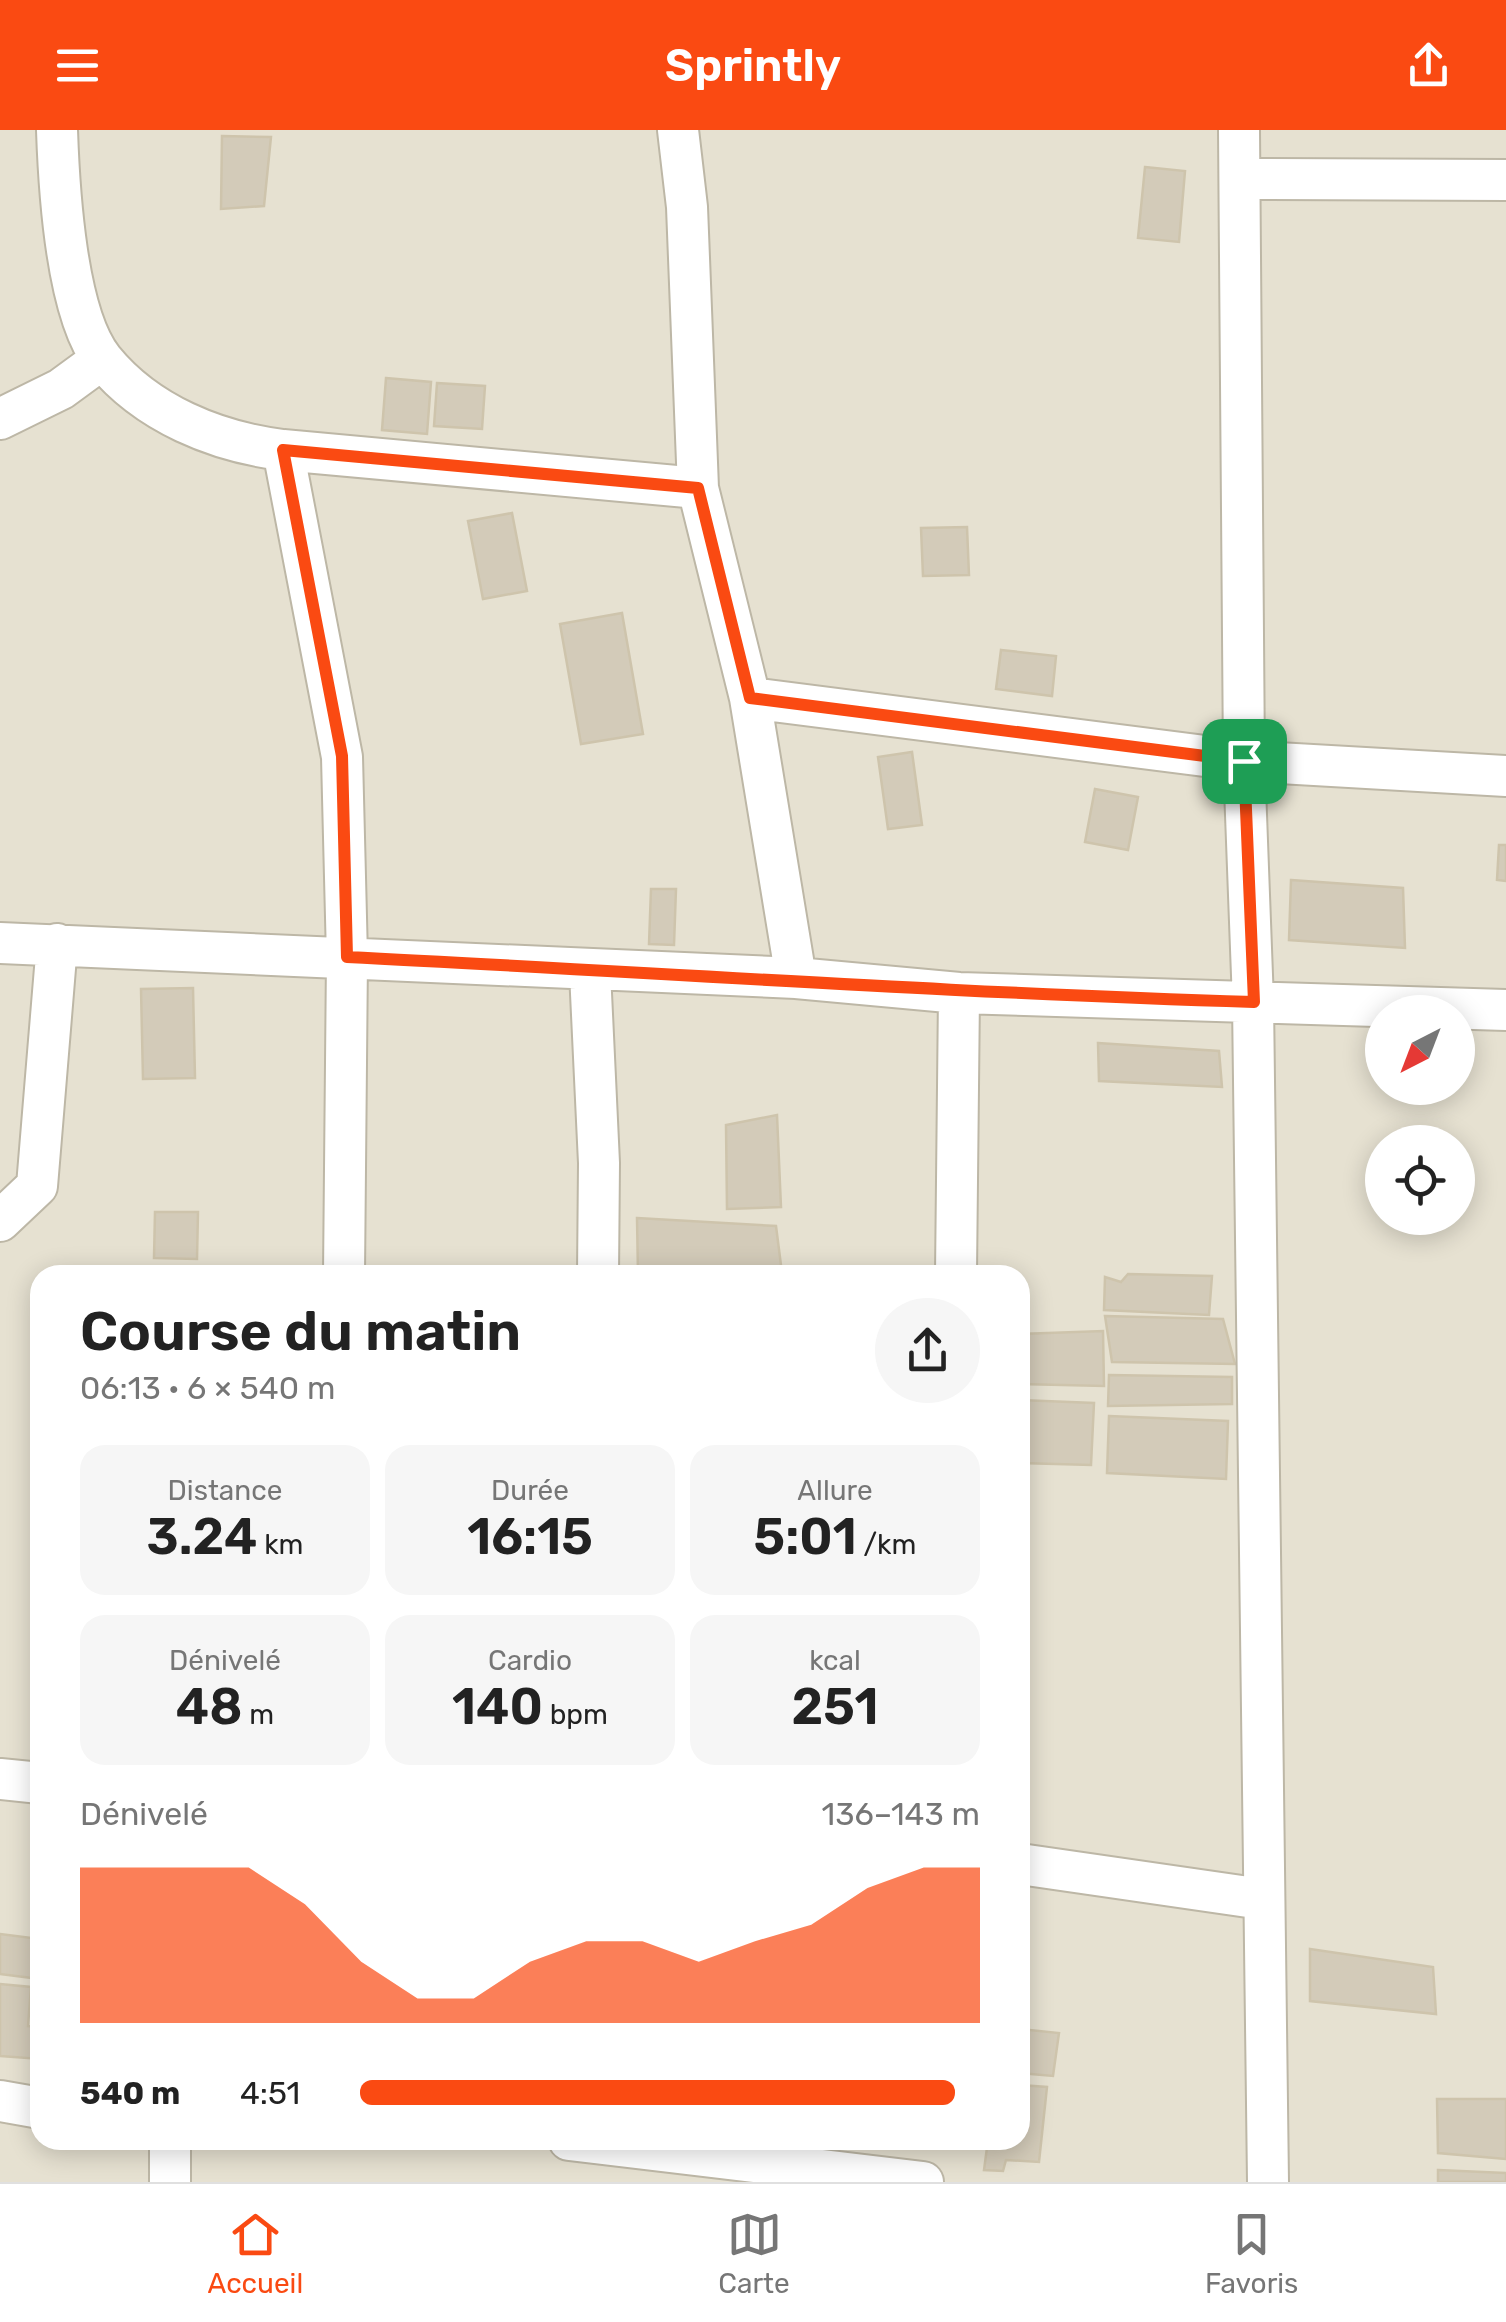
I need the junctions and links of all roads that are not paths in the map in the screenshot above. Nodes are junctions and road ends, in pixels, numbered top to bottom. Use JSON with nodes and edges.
{"nodes":[{"id":1,"x":57,"y":130,"type":"edge"},
{"id":2,"x":678,"y":130,"type":"edge"},
{"id":3,"x":1239,"y":130,"type":"edge"},
{"id":4,"x":1240,"y":179,"type":"junction"},
{"id":5,"x":1506,"y":180,"type":"edge"},
{"id":6,"x":102,"y":358,"type":"junction"},
{"id":7,"x":0,"y":419,"type":"edge"},
{"id":8,"x":283,"y":450,"type":"junction"},
{"id":9,"x":698,"y":488,"type":"junction"},
{"id":10,"x":750,"y":698,"type":"junction"},
{"id":11,"x":1244,"y":761,"type":"junction"},
{"id":12,"x":1506,"y":776,"type":"edge"},
{"id":13,"x":0,"y":944,"type":"edge"},
{"id":14,"x":57,"y":944,"type":"junction"},
{"id":15,"x":347,"y":957,"type":"junction"},
{"id":16,"x":590,"y":972,"type":"junction"},
{"id":17,"x":796,"y":978,"type":"junction"},
{"id":18,"x":959,"y":993,"type":"junction"},
{"id":19,"x":1254,"y":1002,"type":"junction"},
{"id":20,"x":1506,"y":1010,"type":"edge"},
{"id":21,"x":0,"y":1221,"type":"edge"},
{"id":22,"x":344,"y":1265,"type":"edge"},
{"id":23,"x":598,"y":1265,"type":"edge"},
{"id":24,"x":956,"y":1265,"type":"edge"},
{"id":25,"x":0,"y":1778,"type":"edge"},
{"id":26,"x":30,"y":1782,"type":"edge"},
{"id":27,"x":1030,"y":1865,"type":"edge"},
{"id":28,"x":1262,"y":1899,"type":"junction"},
{"id":29,"x":0,"y":2100,"type":"edge"},
{"id":30,"x":30,"y":2106,"type":"edge"},
{"id":31,"x":170,"y":2150,"type":"edge"},
{"id":32,"x":653,"y":2150,"type":"edge"},
{"id":33,"x":170,"y":2182,"type":"edge"},
{"id":34,"x":923,"y":2182,"type":"edge"},
{"id":35,"x":1268,"y":2182,"type":"edge"}],
"edges":[{"from":1,"to":6,"type":"street"},
{"from":2,"to":9,"type":"street"},
{"from":3,"to":4,"type":"street"},
{"from":4,"to":5,"type":"street"},
{"from":4,"to":11,"type":"street"},
{"from":6,"to":7,"type":"street"},
{"from":6,"to":8,"type":"street"},
{"from":8,"to":9,"type":"street"},
{"from":8,"to":15,"type":"street"},
{"from":9,"to":10,"type":"street"},
{"from":10,"to":11,"type":"street"},
{"from":10,"to":17,"type":"street"},
{"from":11,"to":12,"type":"street"},
{"from":11,"to":19,"type":"street"},
{"from":13,"to":14,"type":"street"},
{"from":14,"to":15,"type":"street"},
{"from":14,"to":21,"type":"street"},
{"from":15,"to":16,"type":"street"},
{"from":15,"to":22,"type":"street"},
{"from":16,"to":17,"type":"street"},
{"from":16,"to":23,"type":"street"},
{"from":17,"to":18,"type":"street"},
{"from":18,"to":19,"type":"street"},
{"from":18,"to":24,"type":"street"},
{"from":19,"to":20,"type":"street"},
{"from":19,"to":28,"type":"street"},
{"from":25,"to":26,"type":"street"},
{"from":27,"to":28,"type":"street"},
{"from":28,"to":35,"type":"street"},
{"from":29,"to":30,"type":"street"},
{"from":31,"to":33,"type":"street"},
{"from":32,"to":34,"type":"street"}]}
